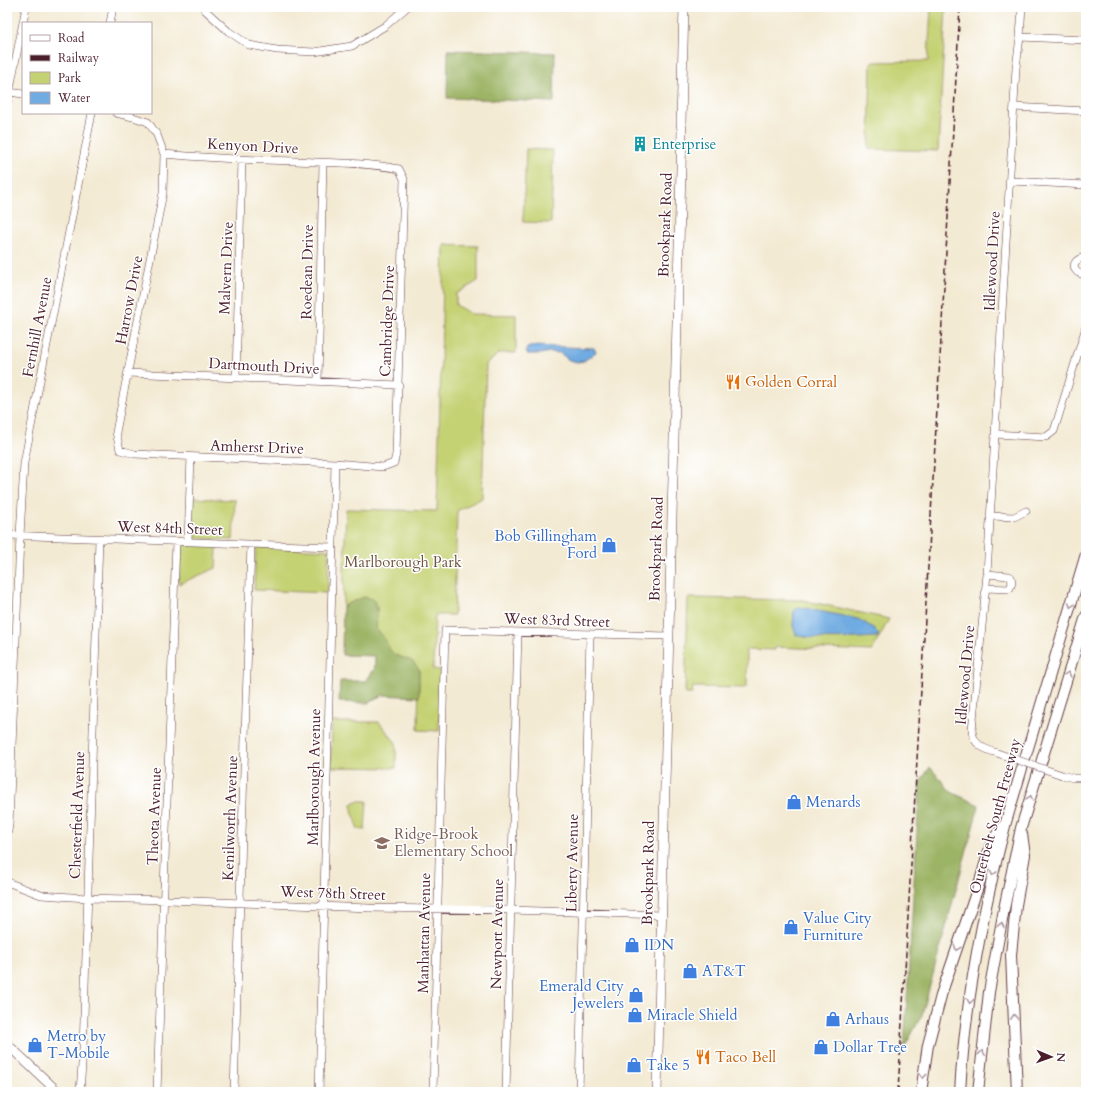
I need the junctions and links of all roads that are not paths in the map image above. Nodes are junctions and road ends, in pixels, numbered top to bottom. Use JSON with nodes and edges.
{"nodes":[{"id":1,"x":26,"y":7,"type":"edge"},
{"id":2,"x":113,"y":7,"type":"edge"},
{"id":3,"x":204,"y":7,"type":"edge"},
{"id":4,"x":407,"y":7,"type":"edge"},
{"id":5,"x":684,"y":7,"type":"edge"},
{"id":6,"x":1022,"y":7,"type":"edge"},
{"id":7,"x":23,"y":22,"type":"edge"},
{"id":8,"x":110,"y":22,"type":"edge"},
{"id":9,"x":22,"y":27,"type":"edge"},
{"id":10,"x":1020,"y":37,"type":"junction"},
{"id":11,"x":1086,"y":40,"type":"edge"},
{"id":12,"x":9,"y":92,"type":"junction"},
{"id":13,"x":22,"y":94,"type":"edge"},
{"id":14,"x":7,"y":104,"type":"edge"},
{"id":15,"x":1014,"y":108,"type":"junction"},
{"id":16,"x":1086,"y":111,"type":"edge"},
{"id":17,"x":92,"y":114,"type":"edge"},
{"id":18,"x":120,"y":114,"type":"edge"},
{"id":19,"x":164,"y":154,"type":"junction"},
{"id":20,"x":242,"y":160,"type":"junction"},
{"id":21,"x":323,"y":162,"type":"junction"},
{"id":22,"x":404,"y":179,"type":"joint"},
{"id":23,"x":1009,"y":181,"type":"junction"},
{"id":24,"x":1086,"y":185,"type":"edge"},
{"id":25,"x":1086,"y":258,"type":"edge"},
{"id":26,"x":1086,"y":276,"type":"edge"},
{"id":27,"x":1086,"y":327,"type":"edge"},
{"id":28,"x":128,"y":373,"type":"junction"},
{"id":29,"x":236,"y":377,"type":"junction"},
{"id":30,"x":318,"y":381,"type":"junction"},
{"id":31,"x":398,"y":385,"type":"junction"},
{"id":32,"x":995,"y":434,"type":"junction"},
{"id":33,"x":120,"y":450,"type":"joint"},
{"id":34,"x":191,"y":457,"type":"junction"},
{"id":35,"x":335,"y":463,"type":"junction"},
{"id":36,"x":394,"y":463,"type":"joint"},
{"id":37,"x":1026,"y":511,"type":"dead end"},
{"id":38,"x":990,"y":516,"type":"junction"},
{"id":39,"x":7,"y":535,"type":"edge"},
{"id":40,"x":20,"y":536,"type":"junction"},
{"id":41,"x":99,"y":539,"type":"junction"},
{"id":42,"x":176,"y":541,"type":"junction"},
{"id":43,"x":188,"y":541,"type":"junction"},
{"id":44,"x":251,"y":544,"type":"junction"},
{"id":45,"x":332,"y":547,"type":"junction"},
{"id":46,"x":1086,"y":554,"type":"edge"},
{"id":47,"x":987,"y":574,"type":"junction"},
{"id":48,"x":986,"y":588,"type":"junction"},
{"id":49,"x":1086,"y":616,"type":"edge"},
{"id":50,"x":445,"y":630,"type":"joint"},
{"id":51,"x":518,"y":632,"type":"junction"},
{"id":52,"x":590,"y":635,"type":"junction"},
{"id":53,"x":668,"y":636,"type":"junction"},
{"id":54,"x":1086,"y":778,"type":"edge"},
{"id":55,"x":1006,"y":822,"type":"junction"},
{"id":56,"x":1021,"y":828,"type":"junction"},
{"id":57,"x":7,"y":836,"type":"edge"},
{"id":58,"x":7,"y":882,"type":"edge"},
{"id":59,"x":87,"y":898,"type":"junction"},
{"id":60,"x":164,"y":900,"type":"junction"},
{"id":61,"x":241,"y":903,"type":"junction"},
{"id":62,"x":324,"y":906,"type":"junction"},
{"id":63,"x":438,"y":909,"type":"junction"},
{"id":64,"x":510,"y":910,"type":"junction"},
{"id":65,"x":584,"y":912,"type":"junction"},
{"id":66,"x":661,"y":915,"type":"junction"},
{"id":67,"x":7,"y":1044,"type":"edge"},
{"id":68,"x":58,"y":1092,"type":"edge"},
{"id":69,"x":80,"y":1092,"type":"edge"},
{"id":70,"x":157,"y":1092,"type":"edge"},
{"id":71,"x":234,"y":1092,"type":"edge"},
{"id":72,"x":319,"y":1092,"type":"edge"},
{"id":73,"x":433,"y":1092,"type":"edge"},
{"id":74,"x":506,"y":1092,"type":"edge"},
{"id":75,"x":580,"y":1092,"type":"edge"},
{"id":76,"x":657,"y":1092,"type":"edge"},
{"id":77,"x":921,"y":1092,"type":"edge"},
{"id":78,"x":960,"y":1092,"type":"edge"},
{"id":79,"x":978,"y":1092,"type":"edge"},
{"id":80,"x":1017,"y":1092,"type":"edge"}],
"edges":[{"from":1,"to":7,"type":"street"},
{"from":2,"to":8,"type":"street"},
{"from":3,"to":4,"type":"street"},
{"from":5,"to":53,"type":"main road","name":"Brookpark Road"},
{"from":6,"to":10,"type":"street","name":"Idlewood Drive"},
{"from":9,"to":12,"type":"street"},
{"from":10,"to":11,"type":"street"},
{"from":10,"to":15,"type":"street","name":"Idlewood Drive"},
{"from":12,"to":13,"type":"street"},
{"from":12,"to":14,"type":"street"},
{"from":15,"to":16,"type":"street"},
{"from":15,"to":23,"type":"street","name":"Idlewood Drive"},
{"from":17,"to":40,"type":"street","name":"Fernhill Avenue"},
{"from":18,"to":19,"type":"street"},
{"from":19,"to":20,"type":"street","name":"Kenyon Drive"},
{"from":19,"to":28,"type":"street","name":"Harrow Drive"},
{"from":20,"to":21,"type":"street","name":"Kenyon Drive"},
{"from":20,"to":29,"type":"street","name":"Malvern Drive"},
{"from":21,"to":22,"type":"street","name":"Kenyon Drive"},
{"from":21,"to":30,"type":"street","name":"Roedean Drive"},
{"from":22,"to":31,"type":"street","name":"Cambridge Drive"},
{"from":23,"to":24,"type":"street"},
{"from":23,"to":32,"type":"street","name":"Idlewood Drive"},
{"from":25,"to":26,"type":"street"},
{"from":27,"to":32,"type":"street"},
{"from":28,"to":29,"type":"street","name":"Dartmouth Drive"},
{"from":28,"to":33,"type":"street","name":"Harrow Drive"},
{"from":29,"to":30,"type":"street","name":"Dartmouth Drive"},
{"from":30,"to":31,"type":"street","name":"Dartmouth Drive"},
{"from":31,"to":36,"type":"street","name":"Cambridge Drive"},
{"from":32,"to":38,"type":"street","name":"Idlewood Drive"},
{"from":33,"to":34,"type":"street","name":"Amherst Drive"},
{"from":34,"to":35,"type":"street","name":"Amherst Drive"},
{"from":34,"to":43,"type":"street"},
{"from":35,"to":36,"type":"street","name":"Amherst Drive"},
{"from":35,"to":45,"type":"street","name":"Marlborough Avenue"},
{"from":37,"to":38,"type":"street"},
{"from":38,"to":47,"type":"street","name":"Idlewood Drive"},
{"from":39,"to":40,"type":"street","name":"West 84th Street"},
{"from":40,"to":41,"type":"street","name":"West 84th Street"},
{"from":40,"to":57,"type":"street","name":"Fernhill Avenue"},
{"from":41,"to":42,"type":"street","name":"West 84th Street"},
{"from":41,"to":59,"type":"street","name":"Chesterfield Avenue"},
{"from":42,"to":43,"type":"street","name":"West 84th Street"},
{"from":42,"to":60,"type":"street","name":"Theota Avenue"},
{"from":43,"to":44,"type":"street","name":"West 84th Street"},
{"from":44,"to":45,"type":"street","name":"West 84th Street"},
{"from":44,"to":61,"type":"street","name":"Kenilworth Avenue"},
{"from":45,"to":62,"type":"street","name":"Marlborough Avenue"},
{"from":46,"to":55,"type":"highway","name":"Outerbelt South Freeway","one_way":true},
{"from":47,"to":48,"type":"street","name":"Idlewood Drive"},
{"from":47,"to":48,"type":"street"},
{"from":48,"to":54,"type":"street","name":"Idlewood Drive","bridge":true},
{"from":56,"to":49,"type":"highway","name":"Outerbelt South Freeway","one_way":true},
{"from":50,"to":51,"type":"street","name":"West 83rd Street"},
{"from":50,"to":63,"type":"street","name":"Manhattan Avenue"},
{"from":51,"to":52,"type":"street","name":"West 83rd Street"},
{"from":51,"to":64,"type":"street","name":"Newport Avenue"},
{"from":52,"to":53,"type":"street","name":"West 83rd Street"},
{"from":52,"to":65,"type":"street","name":"Liberty Avenue"},
{"from":53,"to":66,"type":"main road","name":"Brookpark Road"},
{"from":55,"to":77,"type":"highway","one_way":true},
{"from":55,"to":78,"type":"highway","name":"Outerbelt South Freeway","one_way":true},
{"from":79,"to":56,"type":"highway","name":"Outerbelt South Freeway","one_way":true},
{"from":80,"to":56,"type":"highway","one_way":true},
{"from":58,"to":59,"type":"street","name":"West 78th Street"},
{"from":59,"to":60,"type":"street","name":"West 78th Street"},
{"from":59,"to":69,"type":"street","name":"Chesterfield Avenue"},
{"from":60,"to":61,"type":"street","name":"West 78th Street"},
{"from":60,"to":70,"type":"street","name":"Theota Avenue"},
{"from":61,"to":62,"type":"street","name":"West 78th Street"},
{"from":61,"to":71,"type":"street","name":"Kenilworth Avenue"},
{"from":62,"to":63,"type":"street","name":"West 78th Street"},
{"from":62,"to":72,"type":"street","name":"Marlborough Avenue"},
{"from":63,"to":64,"type":"street","name":"West 78th Street"},
{"from":63,"to":73,"type":"street","name":"Manhattan Avenue"},
{"from":64,"to":65,"type":"street","name":"West 78th Street"},
{"from":64,"to":74,"type":"street","name":"Newport Avenue"},
{"from":65,"to":66,"type":"street","name":"West 78th Street"},
{"from":65,"to":75,"type":"street","name":"Liberty Avenue"},
{"from":66,"to":76,"type":"main road","name":"Brookpark Road"},
{"from":67,"to":68,"type":"main road"}]}
